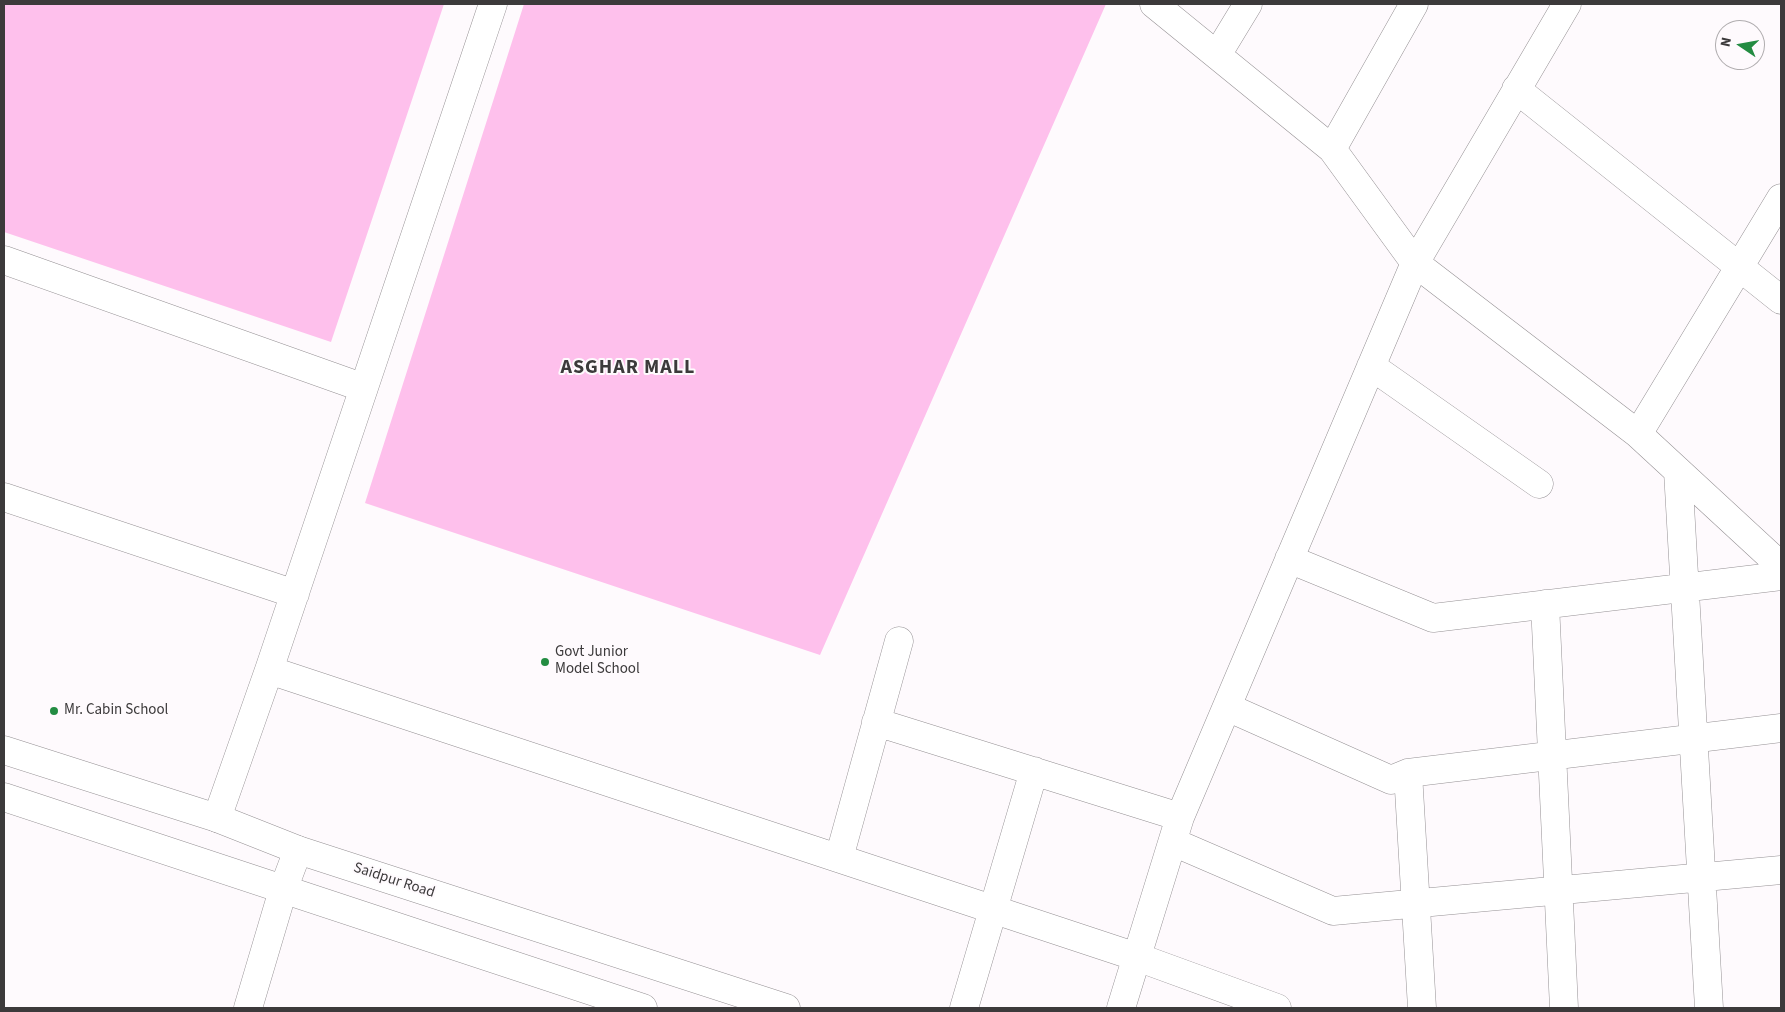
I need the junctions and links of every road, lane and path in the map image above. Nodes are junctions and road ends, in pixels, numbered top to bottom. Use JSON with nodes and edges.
{"nodes":[{"id":1,"x":494,"y":4,"type":"edge"},
{"id":2,"x":1154,"y":4,"type":"edge"},
{"id":3,"x":1248,"y":4,"type":"edge"},
{"id":4,"x":1414,"y":4,"type":"edge"},
{"id":5,"x":1567,"y":4,"type":"edge"},
{"id":6,"x":1217,"y":55,"type":"junction"},
{"id":7,"x":1516,"y":89,"type":"junction"},
{"id":8,"x":1332,"y":149,"type":"junction"},
{"id":9,"x":1781,"y":198,"type":"edge"},
{"id":10,"x":4,"y":260,"type":"edge"},
{"id":11,"x":1414,"y":263,"type":"junction"},
{"id":12,"x":1740,"y":267,"type":"junction"},
{"id":13,"x":1781,"y":300,"type":"edge"},
{"id":14,"x":1371,"y":366,"type":"junction"},
{"id":15,"x":364,"y":388,"type":"junction"},
{"id":16,"x":1638,"y":434,"type":"junction"},
{"id":17,"x":1678,"y":471,"type":"junction"},
{"id":18,"x":1539,"y":484,"type":"dead end"},
{"id":19,"x":4,"y":497,"type":"edge"},
{"id":20,"x":1289,"y":559,"type":"junction"},
{"id":21,"x":1781,"y":566,"type":"edge"},
{"id":22,"x":1781,"y":576,"type":"edge"},
{"id":23,"x":1684,"y":588,"type":"junction"},
{"id":24,"x":295,"y":594,"type":"junction"},
{"id":25,"x":1545,"y":604,"type":"junction"},
{"id":26,"x":899,"y":641,"type":"dead end"},
{"id":27,"x":269,"y":670,"type":"junction"},
{"id":28,"x":1227,"y":706,"type":"junction"},
{"id":29,"x":876,"y":722,"type":"junction"},
{"id":30,"x":1781,"y":728,"type":"edge"},
{"id":31,"x":1692,"y":738,"type":"junction"},
{"id":32,"x":4,"y":750,"type":"edge"},
{"id":33,"x":1552,"y":755,"type":"junction"},
{"id":34,"x":1034,"y":771,"type":"junction"},
{"id":35,"x":1408,"y":773,"type":"junction"},
{"id":36,"x":4,"y":797,"type":"edge"},
{"id":37,"x":217,"y":818,"type":"junction"},
{"id":38,"x":1177,"y":829,"type":"junction"},
{"id":39,"x":298,"y":850,"type":"junction"},
{"id":40,"x":839,"y":858,"type":"junction"},
{"id":41,"x":1781,"y":870,"type":"edge"},
{"id":42,"x":1701,"y":878,"type":"junction"},
{"id":43,"x":283,"y":890,"type":"junction"},
{"id":44,"x":1558,"y":890,"type":"junction"},
{"id":45,"x":1416,"y":904,"type":"junction"},
{"id":46,"x":993,"y":909,"type":"junction"},
{"id":47,"x":1138,"y":957,"type":"junction"},
{"id":48,"x":248,"y":1008,"type":"edge"},
{"id":49,"x":643,"y":1008,"type":"edge"},
{"id":50,"x":786,"y":1008,"type":"edge"},
{"id":51,"x":964,"y":1008,"type":"edge"},
{"id":52,"x":1122,"y":1008,"type":"edge"},
{"id":53,"x":1277,"y":1008,"type":"edge"},
{"id":54,"x":1422,"y":1008,"type":"edge"},
{"id":55,"x":1564,"y":1008,"type":"edge"},
{"id":56,"x":1708,"y":1008,"type":"edge"}],
"edges":[{"from":1,"to":15,"type":"street"},
{"from":2,"to":6,"type":"street"},
{"from":3,"to":6,"type":"street"},
{"from":4,"to":8,"type":"street"},
{"from":5,"to":7,"type":"street"},
{"from":6,"to":8,"type":"street"},
{"from":7,"to":11,"type":"street"},
{"from":7,"to":12,"type":"street"},
{"from":8,"to":11,"type":"street"},
{"from":9,"to":12,"type":"street"},
{"from":10,"to":15,"type":"street"},
{"from":11,"to":14,"type":"street"},
{"from":11,"to":16,"type":"street"},
{"from":12,"to":13,"type":"street"},
{"from":12,"to":16,"type":"street"},
{"from":14,"to":18,"type":"street"},
{"from":14,"to":20,"type":"street"},
{"from":15,"to":24,"type":"street"},
{"from":16,"to":17,"type":"street"},
{"from":17,"to":21,"type":"street"},
{"from":17,"to":23,"type":"street"},
{"from":19,"to":24,"type":"street"},
{"from":20,"to":25,"type":"street"},
{"from":20,"to":28,"type":"street"},
{"from":22,"to":23,"type":"street"},
{"from":23,"to":25,"type":"street"},
{"from":23,"to":31,"type":"street"},
{"from":24,"to":27,"type":"street"},
{"from":25,"to":33,"type":"street"},
{"from":26,"to":29,"type":"street"},
{"from":27,"to":37,"type":"street"},
{"from":27,"to":40,"type":"street"},
{"from":28,"to":35,"type":"street"},
{"from":28,"to":38,"type":"street"},
{"from":29,"to":34,"type":"street"},
{"from":29,"to":40,"type":"street"},
{"from":30,"to":31,"type":"street"},
{"from":31,"to":33,"type":"street"},
{"from":31,"to":42,"type":"street"},
{"from":32,"to":37,"type":"street","name":"Saidpur Road"},
{"from":33,"to":35,"type":"street"},
{"from":33,"to":44,"type":"street"},
{"from":34,"to":38,"type":"street"},
{"from":34,"to":46,"type":"street"},
{"from":35,"to":45,"type":"street"},
{"from":36,"to":43,"type":"street"},
{"from":37,"to":39,"type":"street","name":"Saidpur Road"},
{"from":38,"to":45,"type":"street"},
{"from":38,"to":47,"type":"street"},
{"from":39,"to":43,"type":"street"},
{"from":39,"to":50,"type":"street","name":"Saidpur Road"},
{"from":40,"to":46,"type":"street"},
{"from":41,"to":42,"type":"street"},
{"from":42,"to":44,"type":"street"},
{"from":42,"to":56,"type":"street"},
{"from":43,"to":48,"type":"street"},
{"from":43,"to":49,"type":"street"},
{"from":44,"to":45,"type":"street"},
{"from":44,"to":55,"type":"street"},
{"from":45,"to":54,"type":"street"},
{"from":46,"to":47,"type":"street"},
{"from":46,"to":51,"type":"street"},
{"from":47,"to":52,"type":"street"},
{"from":47,"to":53,"type":"street"}]}
